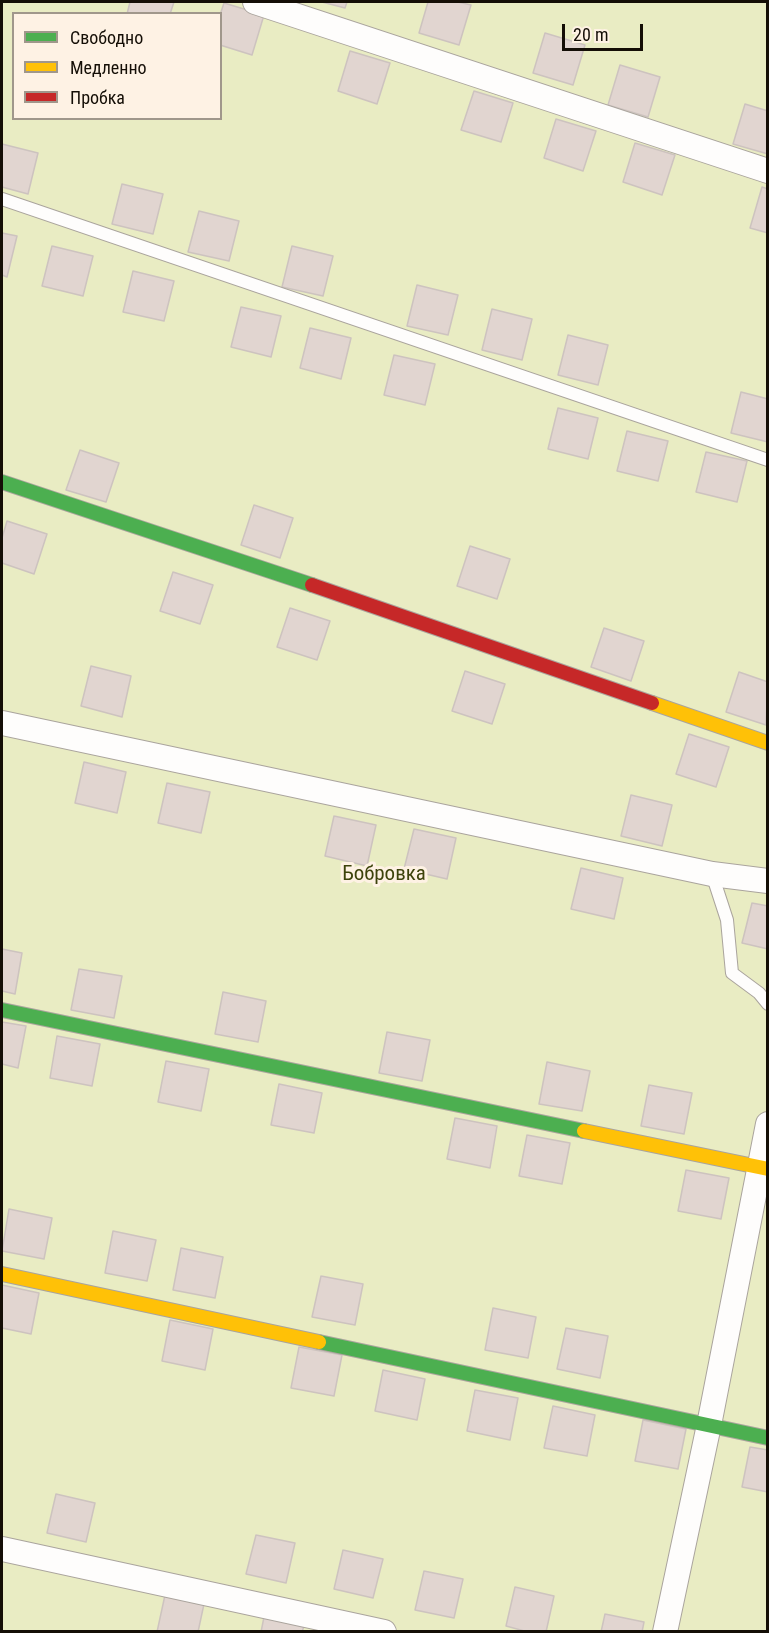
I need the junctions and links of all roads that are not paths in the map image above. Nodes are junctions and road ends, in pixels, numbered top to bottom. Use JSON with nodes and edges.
{"nodes":[{"id":1,"x":255,"y":2,"type":"edge"},
{"id":2,"x":768,"y":171,"type":"edge"},
{"id":3,"x":2,"y":199,"type":"edge"},
{"id":4,"x":768,"y":460,"type":"edge"},
{"id":5,"x":2,"y":482,"type":"edge"},
{"id":6,"x":2,"y":723,"type":"edge"},
{"id":7,"x":768,"y":743,"type":"edge"},
{"id":8,"x":712,"y":874,"type":"junction"},
{"id":9,"x":768,"y":881,"type":"edge"},
{"id":10,"x":764,"y":990,"type":"edge"},
{"id":11,"x":768,"y":1004,"type":"edge"},
{"id":12,"x":2,"y":1010,"type":"edge"},
{"id":13,"x":768,"y":1124,"type":"edge"},
{"id":14,"x":763,"y":1168,"type":"edge"},
{"id":15,"x":2,"y":1274,"type":"edge"},
{"id":16,"x":709,"y":1425,"type":"junction"},
{"id":17,"x":768,"y":1438,"type":"edge"},
{"id":18,"x":2,"y":1549,"type":"edge"},
{"id":19,"x":384,"y":1632,"type":"edge"},
{"id":20,"x":664,"y":1632,"type":"edge"}],
"edges":[{"from":1,"to":2,"type":"street"},
{"from":3,"to":4,"type":"lane"},
{"from":5,"to":7,"type":"street"},
{"from":6,"to":8,"type":"street"},
{"from":8,"to":9,"type":"street"},
{"from":8,"to":10,"type":"lane"},
{"from":10,"to":11,"type":"lane"},
{"from":12,"to":14,"type":"street"},
{"from":13,"to":14,"type":"street"},
{"from":14,"to":16,"type":"street"},
{"from":15,"to":16,"type":"street"},
{"from":16,"to":17,"type":"street"},
{"from":16,"to":20,"type":"street"},
{"from":18,"to":19,"type":"street"}]}
